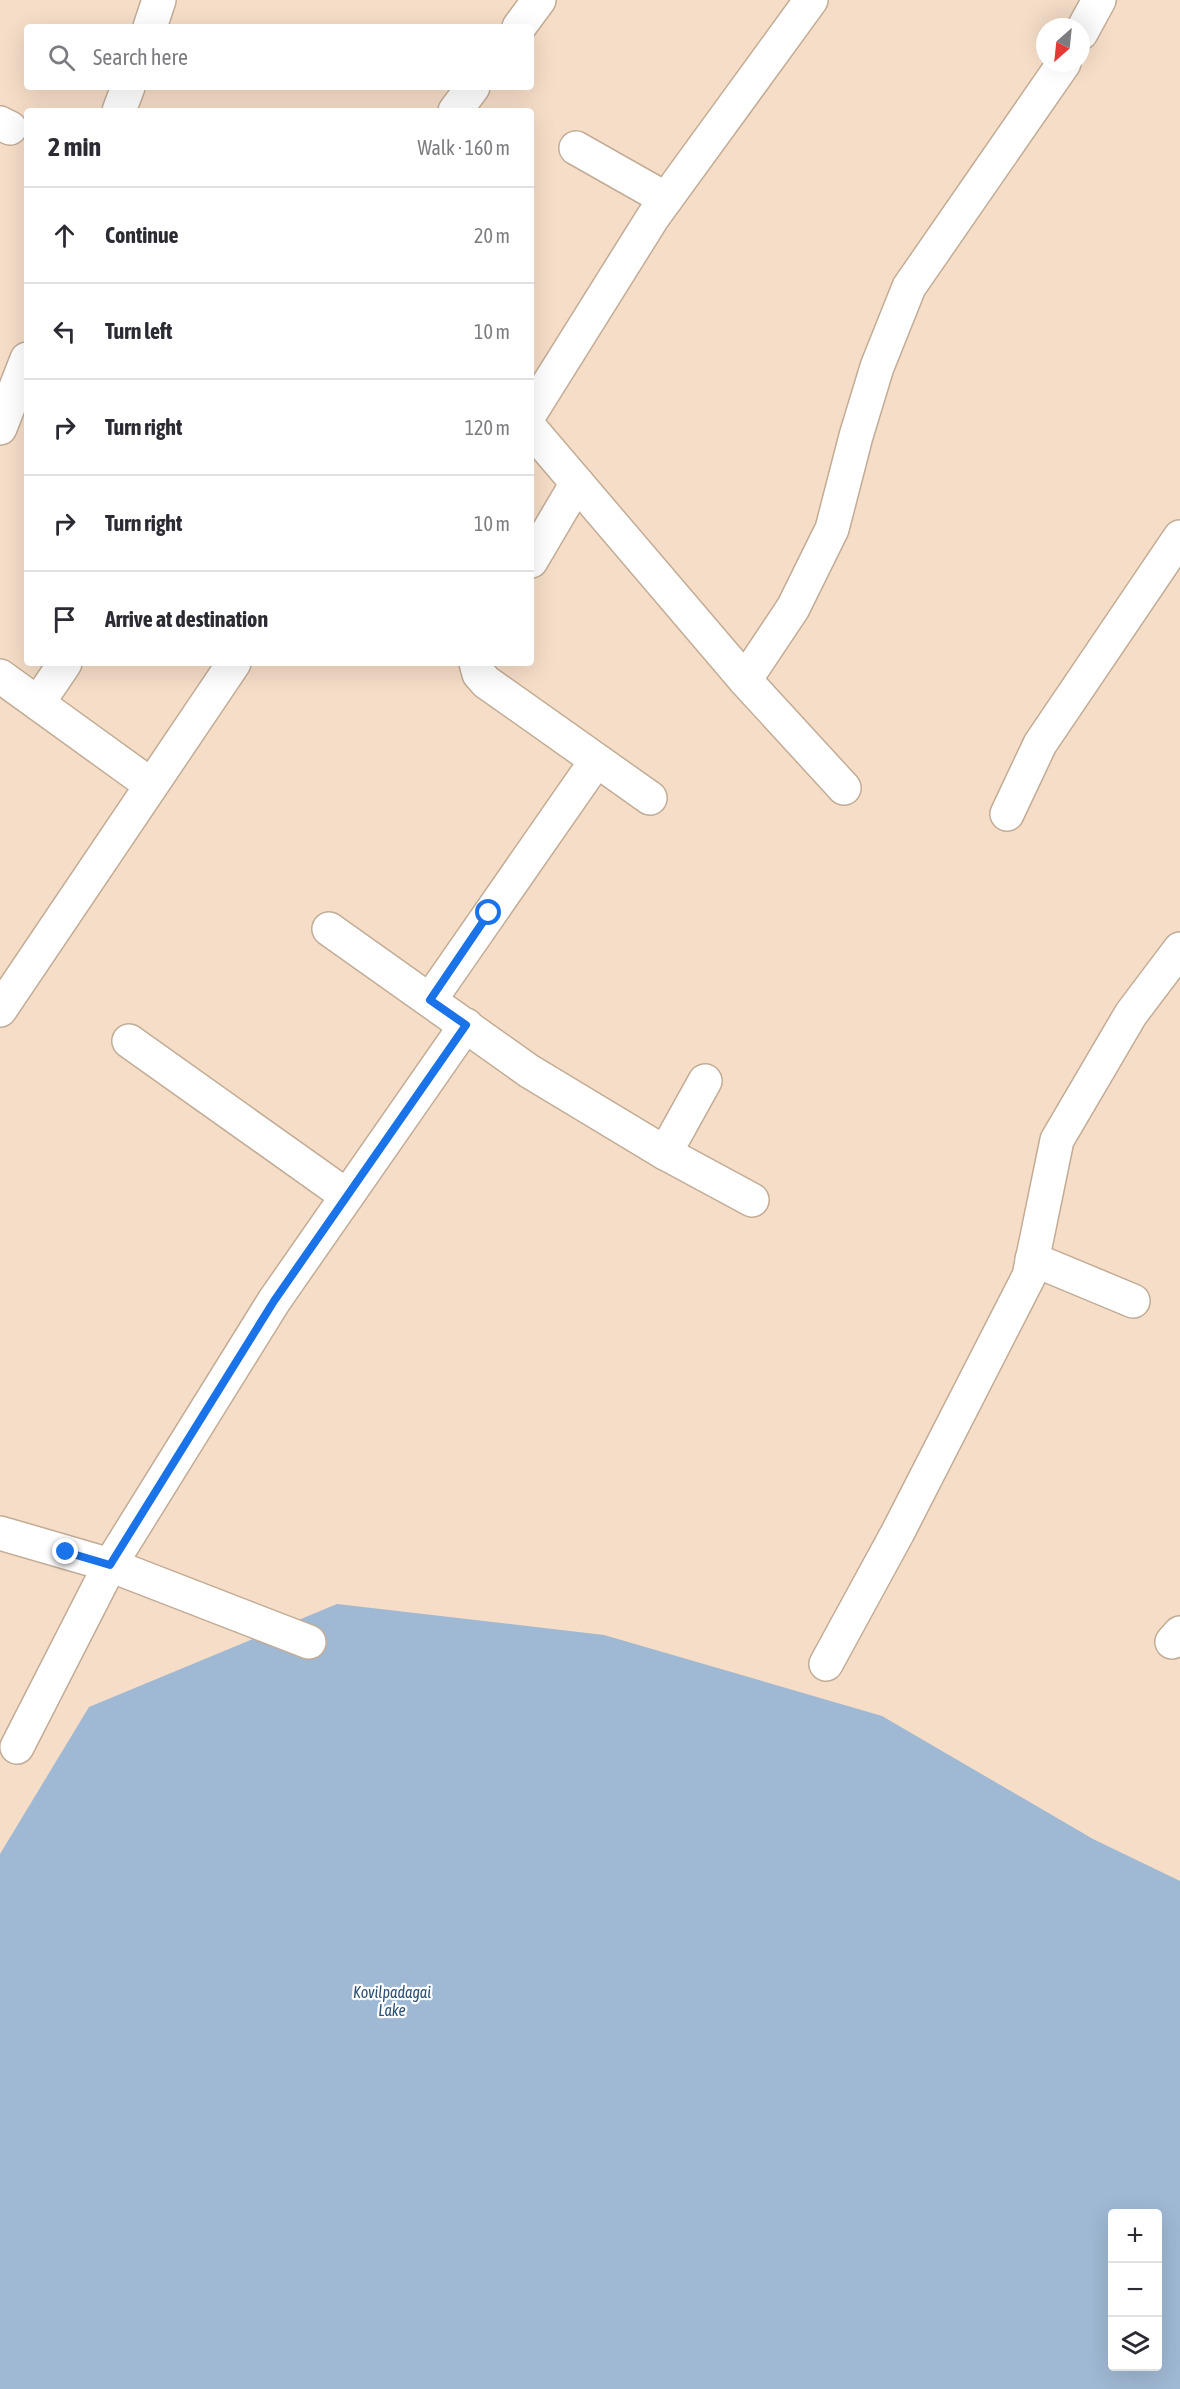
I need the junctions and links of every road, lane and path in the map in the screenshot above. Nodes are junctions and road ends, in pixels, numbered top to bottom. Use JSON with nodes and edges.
{"nodes":[{"id":1,"x":159,"y":0,"type":"edge"},
{"id":2,"x":539,"y":0,"type":"edge"},
{"id":3,"x":811,"y":0,"type":"edge"},
{"id":4,"x":1099,"y":0,"type":"edge"},
{"id":5,"x":1089,"y":18,"type":"edge"},
{"id":6,"x":151,"y":24,"type":"edge"},
{"id":7,"x":521,"y":24,"type":"edge"},
{"id":8,"x":1058,"y":72,"type":"edge"},
{"id":9,"x":127,"y":90,"type":"edge"},
{"id":10,"x":471,"y":90,"type":"edge"},
{"id":11,"x":120,"y":108,"type":"edge"},
{"id":12,"x":457,"y":108,"type":"edge"},
{"id":13,"x":576,"y":148,"type":"dead end"},
{"id":14,"x":666,"y":199,"type":"junction"},
{"id":15,"x":24,"y":367,"type":"edge"},
{"id":16,"x":534,"y":407,"type":"edge"},
{"id":17,"x":0,"y":428,"type":"edge"},
{"id":18,"x":534,"y":435,"type":"edge"},
{"id":19,"x":577,"y":483,"type":"junction"},
{"id":20,"x":1180,"y":537,"type":"edge"},
{"id":21,"x":534,"y":556,"type":"edge"},
{"id":22,"x":63,"y":666,"type":"edge"},
{"id":23,"x":232,"y":666,"type":"edge"},
{"id":24,"x":477,"y":666,"type":"edge"},
{"id":25,"x":0,"y":676,"type":"edge"},
{"id":26,"x":745,"y":680,"type":"junction"},
{"id":27,"x":38,"y":704,"type":"junction"},
{"id":28,"x":596,"y":761,"type":"junction"},
{"id":29,"x":152,"y":785,"type":"junction"},
{"id":30,"x":844,"y":788,"type":"dead end"},
{"id":31,"x":650,"y":798,"type":"dead end"},
{"id":32,"x":1007,"y":814,"type":"dead end"},
{"id":33,"x":329,"y":929,"type":"dead end"},
{"id":34,"x":1180,"y":949,"type":"edge"},
{"id":35,"x":430,"y":1000,"type":"junction"},
{"id":36,"x":0,"y":1010,"type":"edge"},
{"id":37,"x":466,"y":1025,"type":"junction"},
{"id":38,"x":129,"y":1041,"type":"dead end"},
{"id":39,"x":705,"y":1081,"type":"dead end"},
{"id":40,"x":665,"y":1153,"type":"junction"},
{"id":41,"x":346,"y":1196,"type":"junction"},
{"id":42,"x":752,"y":1200,"type":"dead end"},
{"id":43,"x":1032,"y":1259,"type":"junction"},
{"id":44,"x":1133,"y":1301,"type":"dead end"},
{"id":45,"x":0,"y":1533,"type":"edge"},
{"id":46,"x":110,"y":1565,"type":"junction"},
{"id":47,"x":309,"y":1642,"type":"dead end"},
{"id":48,"x":826,"y":1664,"type":"dead end"},
{"id":49,"x":17,"y":1747,"type":"dead end"}],
"edges":[{"from":1,"to":6,"type":"street"},
{"from":2,"to":7,"type":"street"},
{"from":3,"to":14,"type":"street"},
{"from":4,"to":5,"type":"street"},
{"from":8,"to":26,"type":"street"},
{"from":9,"to":11,"type":"street"},
{"from":10,"to":12,"type":"street"},
{"from":13,"to":14,"type":"street"},
{"from":14,"to":16,"type":"street"},
{"from":15,"to":17,"type":"street"},
{"from":18,"to":19,"type":"street"},
{"from":19,"to":21,"type":"street"},
{"from":19,"to":26,"type":"street"},
{"from":20,"to":32,"type":"street"},
{"from":22,"to":27,"type":"street"},
{"from":23,"to":29,"type":"street"},
{"from":24,"to":28,"type":"street"},
{"from":25,"to":27,"type":"street"},
{"from":26,"to":30,"type":"street"},
{"from":27,"to":29,"type":"street"},
{"from":28,"to":31,"type":"street"},
{"from":28,"to":35,"type":"street"},
{"from":29,"to":36,"type":"street"},
{"from":33,"to":35,"type":"street"},
{"from":34,"to":43,"type":"street"},
{"from":35,"to":37,"type":"street"},
{"from":37,"to":40,"type":"street"},
{"from":37,"to":41,"type":"street"},
{"from":38,"to":41,"type":"street"},
{"from":39,"to":40,"type":"street"},
{"from":40,"to":42,"type":"street"},
{"from":41,"to":46,"type":"street"},
{"from":43,"to":44,"type":"street"},
{"from":43,"to":48,"type":"street"},
{"from":45,"to":46,"type":"street"},
{"from":46,"to":47,"type":"street"},
{"from":46,"to":49,"type":"street"}]}
